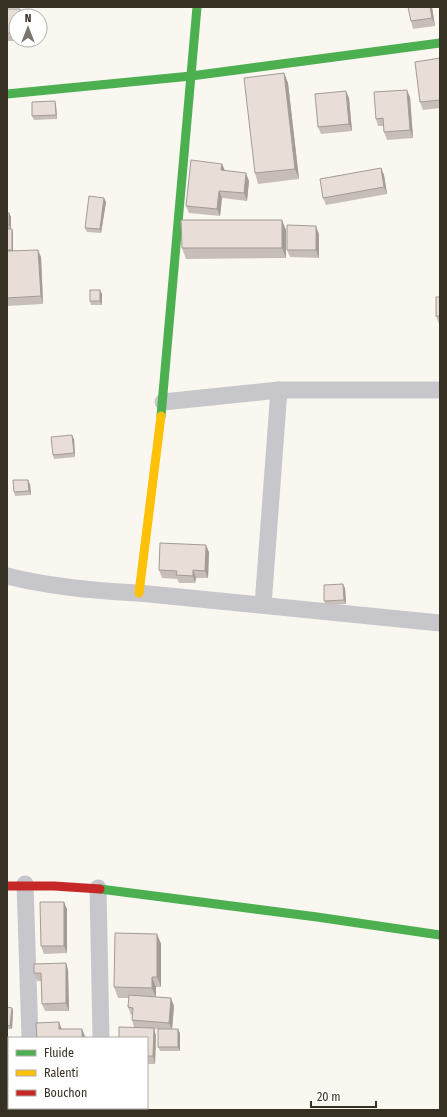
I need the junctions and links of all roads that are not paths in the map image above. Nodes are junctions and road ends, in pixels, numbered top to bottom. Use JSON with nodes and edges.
{"nodes":[{"id":1,"x":197,"y":7,"type":"edge"},
{"id":2,"x":440,"y":43,"type":"edge"},
{"id":3,"x":191,"y":76,"type":"junction"},
{"id":4,"x":7,"y":94,"type":"edge"},
{"id":5,"x":279,"y":390,"type":"junction"},
{"id":6,"x":440,"y":390,"type":"edge"},
{"id":7,"x":163,"y":402,"type":"junction"},
{"id":8,"x":7,"y":576,"type":"edge"},
{"id":9,"x":140,"y":593,"type":"junction"},
{"id":10,"x":263,"y":605,"type":"junction"},
{"id":11,"x":440,"y":623,"type":"edge"},
{"id":12,"x":25,"y":884,"type":"junction"},
{"id":13,"x":7,"y":886,"type":"edge"},
{"id":14,"x":98,"y":888,"type":"junction"},
{"id":15,"x":440,"y":935,"type":"edge"},
{"id":16,"x":30,"y":1037,"type":"edge"},
{"id":17,"x":101,"y":1037,"type":"edge"}],
"edges":[{"from":1,"to":3,"type":"street"},
{"from":2,"to":3,"type":"street"},
{"from":3,"to":4,"type":"street"},
{"from":3,"to":7,"type":"street"},
{"from":5,"to":6,"type":"street"},
{"from":5,"to":7,"type":"street"},
{"from":5,"to":10,"type":"street"},
{"from":7,"to":9,"type":"street"},
{"from":8,"to":9,"type":"street"},
{"from":9,"to":10,"type":"street"},
{"from":10,"to":11,"type":"street"},
{"from":12,"to":13,"type":"street"},
{"from":12,"to":14,"type":"street"},
{"from":12,"to":16,"type":"street"},
{"from":14,"to":15,"type":"street"},
{"from":14,"to":17,"type":"street"}]}
